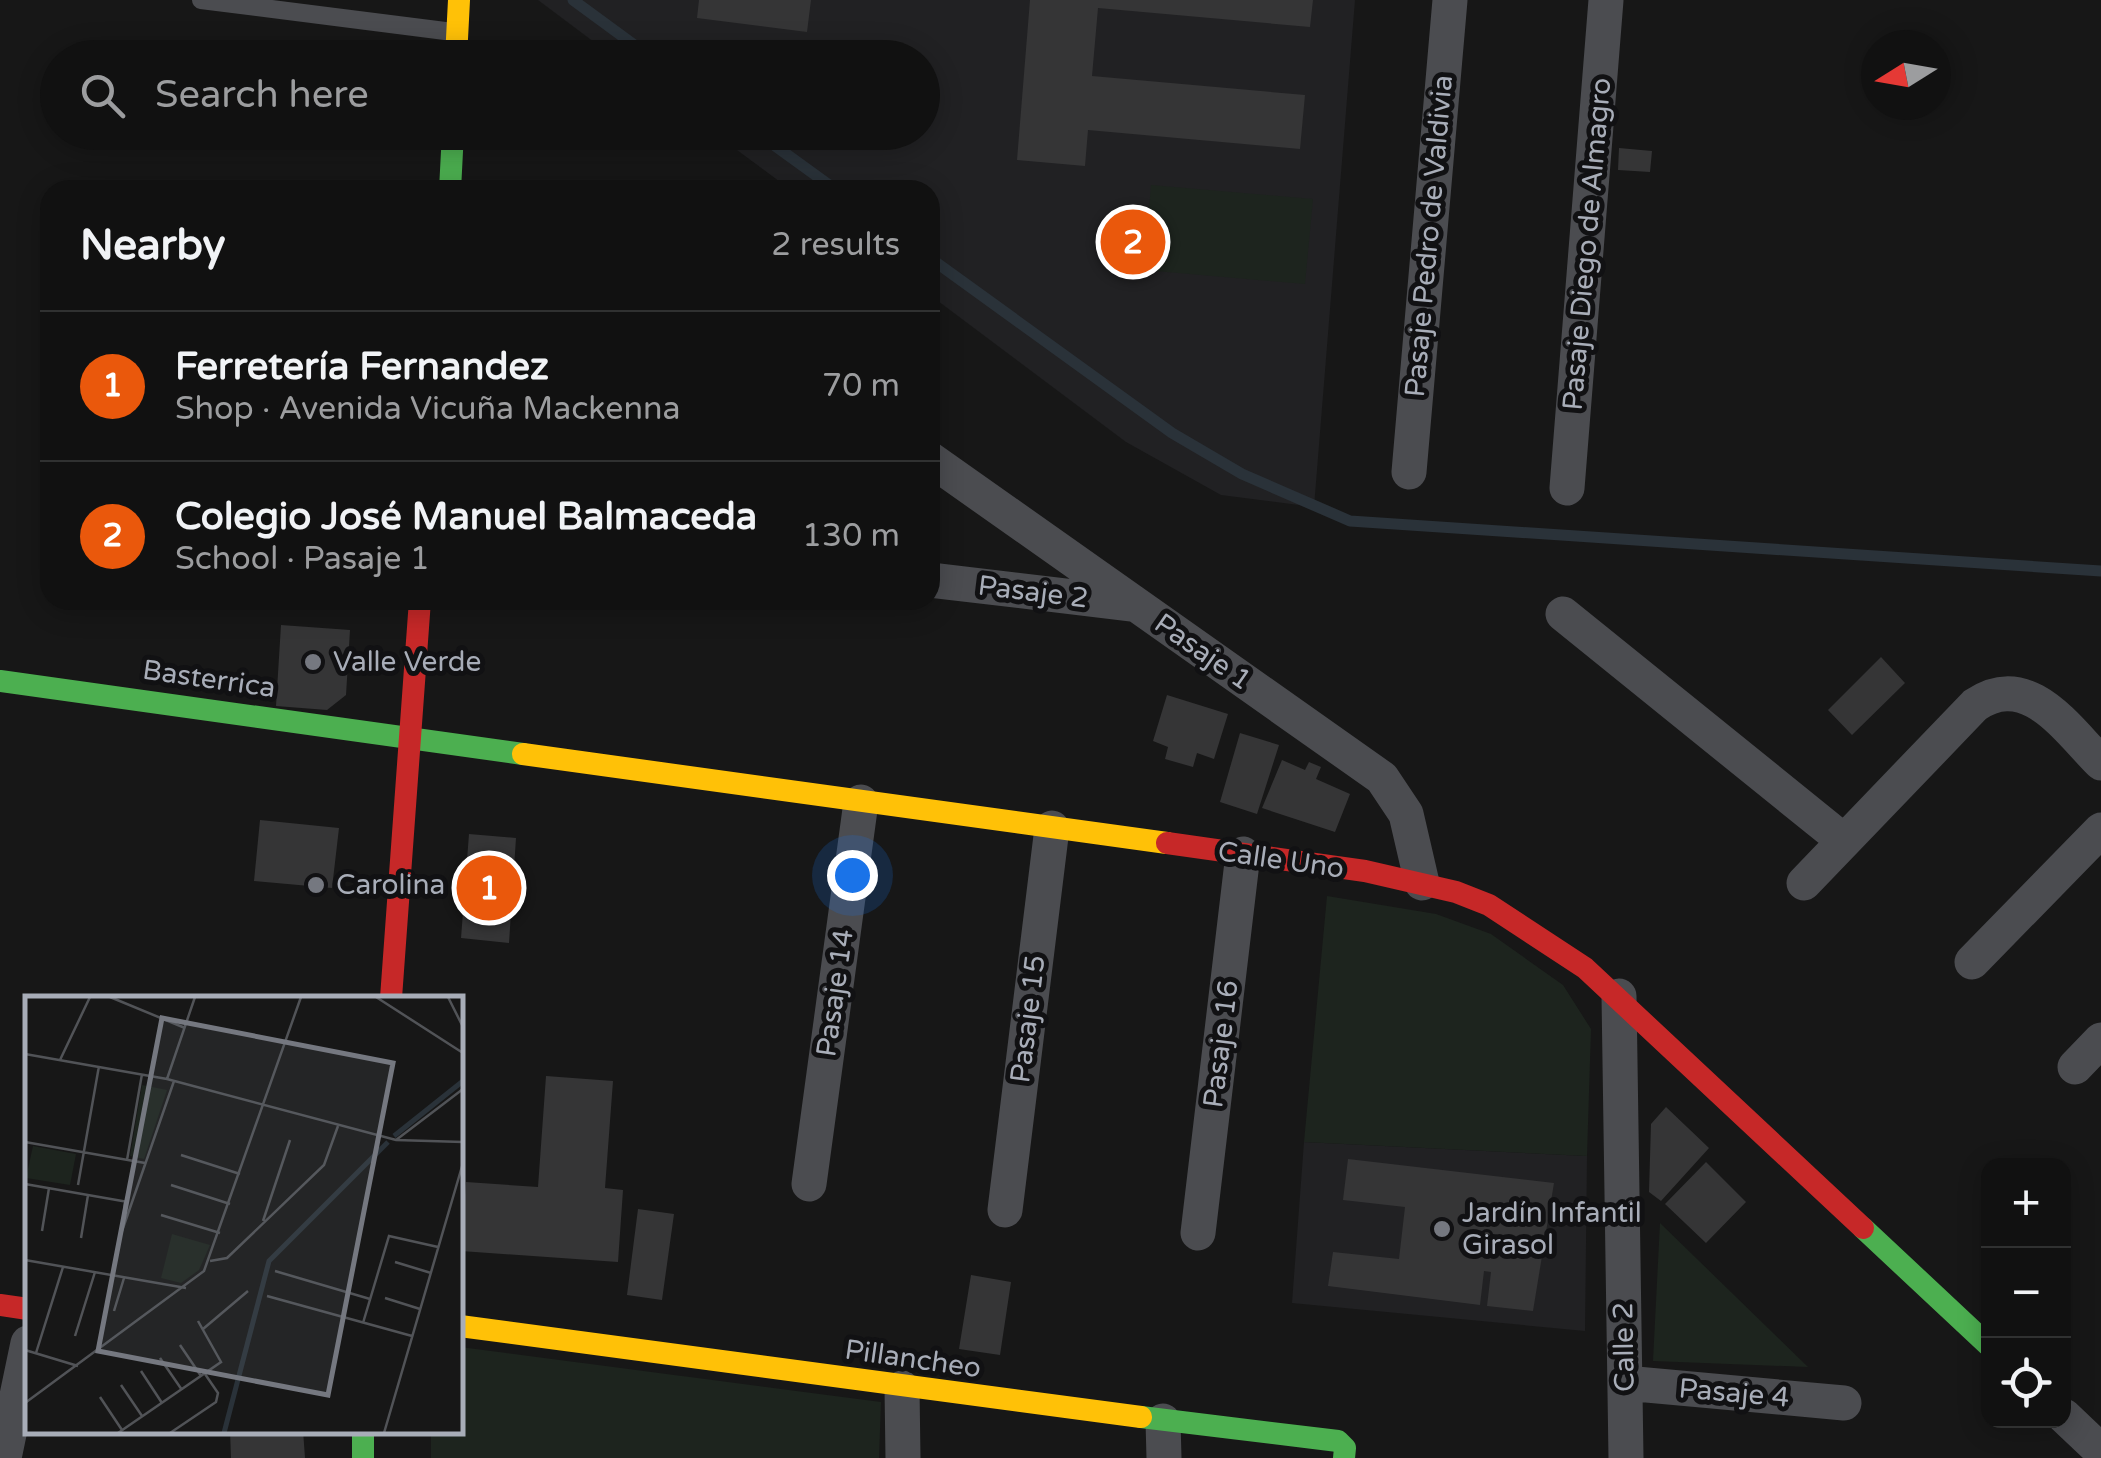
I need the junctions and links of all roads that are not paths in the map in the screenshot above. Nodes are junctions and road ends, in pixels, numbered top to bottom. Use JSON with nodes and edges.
{"nodes":[{"id":1,"x":201,"y":0,"type":"edge"},
{"id":2,"x":458,"y":0,"type":"edge"},
{"id":3,"x":1450,"y":0,"type":"edge"},
{"id":4,"x":1606,"y":0,"type":"edge"},
{"id":5,"x":457,"y":33,"type":"junction"},
{"id":6,"x":457,"y":40,"type":"edge"},
{"id":7,"x":451,"y":150,"type":"edge"},
{"id":8,"x":450,"y":180,"type":"edge"},
{"id":9,"x":940,"y":467,"type":"edge"},
{"id":10,"x":1408,"y":472,"type":"dead end"},
{"id":11,"x":1567,"y":488,"type":"dead end"},
{"id":12,"x":940,"y":581,"type":"edge"},
{"id":13,"x":1136,"y":605,"type":"junction"},
{"id":14,"x":419,"y":610,"type":"edge"},
{"id":15,"x":1563,"y":614,"type":"dead end"},
{"id":16,"x":0,"y":681,"type":"edge"},
{"id":17,"x":409,"y":739,"type":"junction"},
{"id":18,"x":2101,"y":762,"type":"edge"},
{"id":19,"x":861,"y":802,"type":"junction"},
{"id":20,"x":1052,"y":828,"type":"junction"},
{"id":21,"x":2101,"y":830,"type":"edge"},
{"id":22,"x":1844,"y":842,"type":"junction"},
{"id":23,"x":1243,"y":854,"type":"junction"},
{"id":24,"x":1422,"y":882,"type":"junction"},
{"id":25,"x":1804,"y":883,"type":"dead end"},
{"id":26,"x":1972,"y":962,"type":"dead end"},
{"id":27,"x":391,"y":996,"type":"edge"},
{"id":28,"x":1619,"y":996,"type":"junction"},
{"id":29,"x":2101,"y":1040,"type":"edge"},
{"id":30,"x":2075,"y":1067,"type":"dead end"},
{"id":31,"x":809,"y":1184,"type":"dead end"},
{"id":32,"x":1005,"y":1210,"type":"dead end"},
{"id":33,"x":1198,"y":1233,"type":"dead end"},
{"id":34,"x":0,"y":1305,"type":"edge"},
{"id":35,"x":25,"y":1309,"type":"edge"},
{"id":36,"x":462,"y":1326,"type":"edge"},
{"id":37,"x":1982,"y":1338,"type":"edge"},
{"id":38,"x":25,"y":1357,"type":"edge"},
{"id":39,"x":1625,"y":1383,"type":"junction"},
{"id":40,"x":902,"y":1388,"type":"junction"},
{"id":41,"x":1844,"y":1403,"type":"dead end"},
{"id":42,"x":1163,"y":1421,"type":"junction"},
{"id":43,"x":2071,"y":1423,"type":"edge"},
{"id":44,"x":364,"y":1433,"type":"edge"},
{"id":45,"x":2101,"y":1451,"type":"edge"},
{"id":46,"x":4,"y":1458,"type":"edge"},
{"id":47,"x":363,"y":1458,"type":"edge"},
{"id":48,"x":903,"y":1458,"type":"edge"},
{"id":49,"x":1164,"y":1458,"type":"edge"},
{"id":50,"x":1344,"y":1458,"type":"edge"},
{"id":51,"x":1626,"y":1458,"type":"edge"}],
"edges":[{"from":1,"to":5,"type":"lane"},
{"from":2,"to":5,"type":"street"},
{"from":3,"to":10,"type":"street","name":"Pasaje Pedro de Valdivia"},
{"from":4,"to":11,"type":"street","name":"Pasaje Diego de Almagro"},
{"from":5,"to":6,"type":"street"},
{"from":7,"to":8,"type":"street"},
{"from":9,"to":13,"type":"street","name":"Pasaje 1"},
{"from":12,"to":13,"type":"street","name":"Pasaje 2"},
{"from":13,"to":24,"type":"street","name":"Pasaje 1"},
{"from":14,"to":17,"type":"street"},
{"from":15,"to":22,"type":"street"},
{"from":16,"to":17,"type":"street","name":"Basterrica"},
{"from":17,"to":19,"type":"street","name":"Calle Uno"},
{"from":17,"to":27,"type":"street"},
{"from":18,"to":22,"type":"street"},
{"from":19,"to":20,"type":"street","name":"Calle Uno"},
{"from":19,"to":31,"type":"street","name":"Pasaje 14"},
{"from":20,"to":23,"type":"street","name":"Calle Uno"},
{"from":20,"to":32,"type":"street","name":"Pasaje 15"},
{"from":21,"to":26,"type":"street"},
{"from":22,"to":25,"type":"street"},
{"from":23,"to":24,"type":"street","name":"Calle Uno"},
{"from":23,"to":33,"type":"street","name":"Pasaje 16"},
{"from":24,"to":28,"type":"street","name":"Calle Uno"},
{"from":28,"to":37,"type":"street","name":"Calle Uno"},
{"from":28,"to":39,"type":"street","name":"Calle 2"},
{"from":29,"to":30,"type":"street"},
{"from":34,"to":35,"type":"street"},
{"from":36,"to":40,"type":"street","name":"Pillancheo"},
{"from":38,"to":46,"type":"street"},
{"from":39,"to":41,"type":"street","name":"Pasaje 4"},
{"from":39,"to":51,"type":"street","name":"Calle 2"},
{"from":40,"to":42,"type":"street","name":"Pillancheo"},
{"from":40,"to":48,"type":"street"},
{"from":42,"to":49,"type":"street"},
{"from":42,"to":50,"type":"street","name":"Pillancheo"},
{"from":43,"to":45,"type":"street"},
{"from":44,"to":47,"type":"street"}]}
